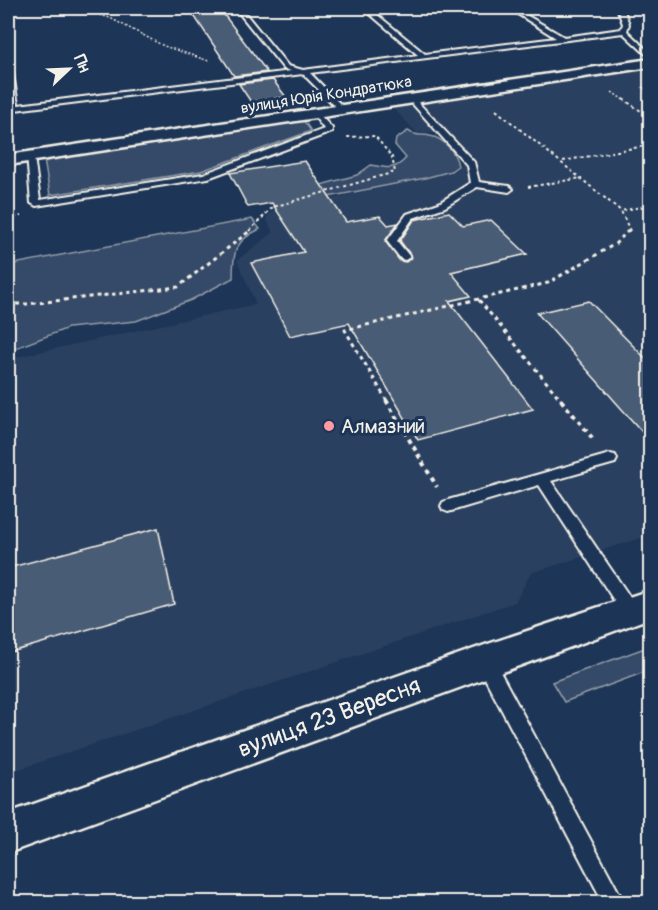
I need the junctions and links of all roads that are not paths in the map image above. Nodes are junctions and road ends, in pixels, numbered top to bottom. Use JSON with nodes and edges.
{"nodes":[{"id":1,"x":238,"y":8,"type":"edge"},
{"id":2,"x":366,"y":8,"type":"edge"},
{"id":3,"x":511,"y":8,"type":"edge"},
{"id":4,"x":620,"y":8,"type":"edge"},
{"id":5,"x":624,"y":31,"type":"junction"},
{"id":6,"x":563,"y":39,"type":"junction"},
{"id":7,"x":423,"y":56,"type":"junction"},
{"id":8,"x":651,"y":56,"type":"edge"},
{"id":9,"x":8,"y":61,"type":"edge"},
{"id":10,"x":651,"y":63,"type":"edge"},
{"id":11,"x":305,"y":72,"type":"junction"},
{"id":12,"x":413,"y":99,"type":"junction"},
{"id":13,"x":340,"y":109,"type":"junction"},
{"id":14,"x":316,"y":113,"type":"junction"},
{"id":15,"x":30,"y":157,"type":"junction"},
{"id":16,"x":8,"y":160,"type":"edge"},
{"id":17,"x":475,"y":184,"type":"junction"},
{"id":18,"x":509,"y":189,"type":"road end"},
{"id":19,"x":405,"y":257,"type":"dead end"},
{"id":20,"x":610,"y":459,"type":"road end"},
{"id":21,"x":542,"y":479,"type":"junction"},
{"id":22,"x":448,"y":506,"type":"road end"},
{"id":23,"x":640,"y":608,"type":"edge"},
{"id":24,"x":485,"y":661,"type":"junction"},
{"id":25,"x":8,"y":833,"type":"edge"},
{"id":26,"x":614,"y":903,"type":"edge"}],
"edges":[{"from":1,"to":11,"type":"lane"},
{"from":2,"to":7,"type":"lane"},
{"from":3,"to":6,"type":"lane"},
{"from":4,"to":5,"type":"lane"},
{"from":5,"to":6,"type":"lane"},
{"from":5,"to":8,"type":"lane"},
{"from":6,"to":7,"type":"lane"},
{"from":7,"to":11,"type":"lane"},
{"from":9,"to":11,"type":"lane"},
{"from":10,"to":12,"type":"street","name":"вулиця Юрія Кондратюка"},
{"from":11,"to":13,"type":"lane"},
{"from":12,"to":13,"type":"street","name":"вулиця Юрія Кондратюка"},
{"from":12,"to":17,"type":"lane"},
{"from":13,"to":14,"type":"street","name":"вулиця Юрія Кондратюка"},
{"from":14,"to":15,"type":"street","name":"вулиця Юрія Кондратюка"},
{"from":14,"to":15,"type":"lane"},
{"from":15,"to":16,"type":"street","name":"вулиця Юрія Кондратюка"},
{"from":17,"to":18,"type":"lane"},
{"from":17,"to":19,"type":"lane"},
{"from":20,"to":21,"type":"lane"},
{"from":21,"to":22,"type":"lane"},
{"from":21,"to":23,"type":"lane"},
{"from":23,"to":24,"type":"street","name":"вулиця 23 Вересня"},
{"from":24,"to":25,"type":"street","name":"вулиця 23 Вересня"},
{"from":24,"to":26,"type":"lane"}]}
